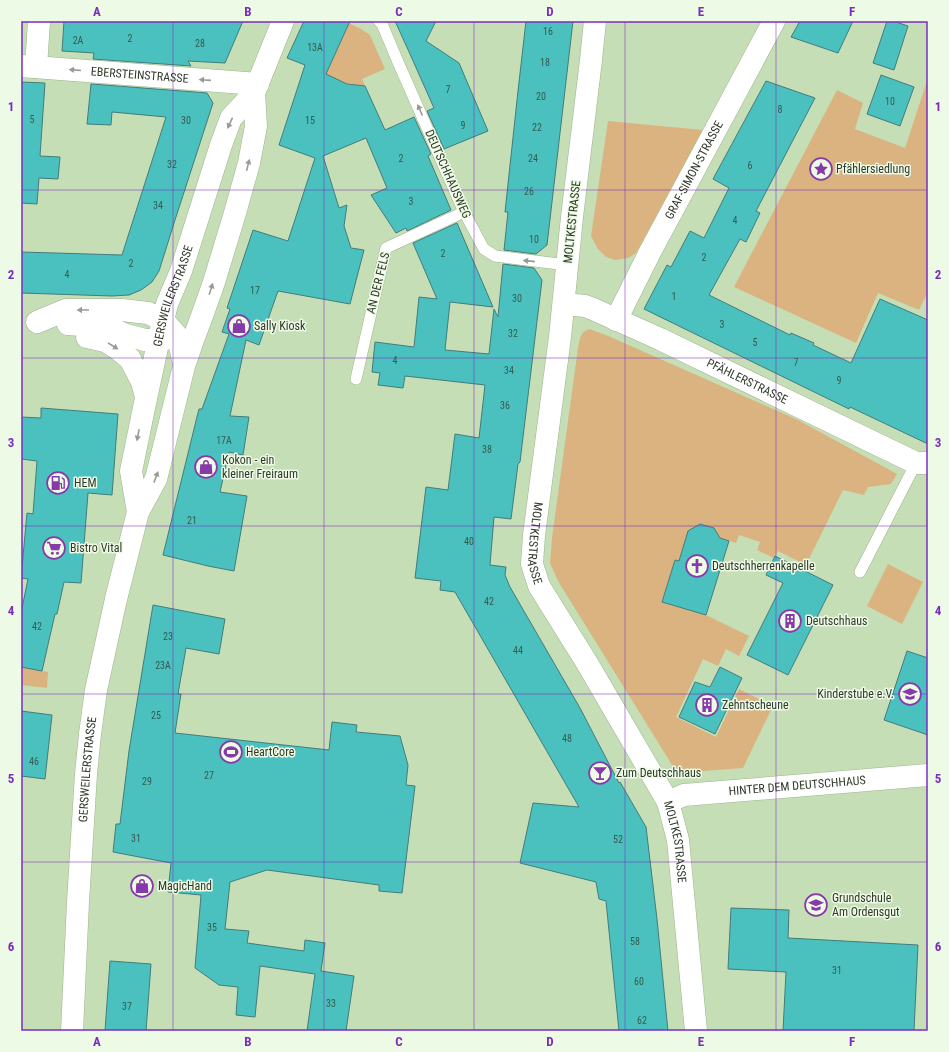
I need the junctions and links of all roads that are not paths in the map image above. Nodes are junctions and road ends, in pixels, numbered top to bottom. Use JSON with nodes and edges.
{"nodes":[{"id":1,"x":39,"y":21,"type":"edge"},
{"id":2,"x":283,"y":21,"type":"edge"},
{"id":3,"x":379,"y":21,"type":"edge"},
{"id":4,"x":595,"y":21,"type":"edge"},
{"id":5,"x":774,"y":21,"type":"edge"},
{"id":6,"x":29,"y":67,"type":"edge"},
{"id":7,"x":256,"y":88,"type":"junction"},
{"id":8,"x":464,"y":212,"type":"junction"},
{"id":9,"x":567,"y":265,"type":"junction"},
{"id":10,"x":564,"y":304,"type":"junction"},
{"id":11,"x":202,"y":316,"type":"junction"},
{"id":12,"x":616,"y":320,"type":"junction"},
{"id":13,"x":29,"y":322,"type":"edge"},
{"id":14,"x":167,"y":332,"type":"junction"},
{"id":15,"x":184,"y":366,"type":"junction"},
{"id":16,"x":356,"y":379,"type":"dead end"},
{"id":17,"x":146,"y":397,"type":"junction"},
{"id":18,"x":922,"y":463,"type":"edge"},
{"id":19,"x":138,"y":512,"type":"junction"},
{"id":20,"x":860,"y":572,"type":"dead end"},
{"id":21,"x":928,"y":775,"type":"edge"},
{"id":22,"x":668,"y":802,"type":"junction"},
{"id":23,"x":72,"y":1031,"type":"edge"},
{"id":24,"x":696,"y":1031,"type":"edge"}],
"edges":[{"from":1,"to":6,"type":"street"},
{"from":2,"to":7,"type":"street","name":"GERSWEILERSTRASSE"},
{"from":8,"to":3,"type":"lane","name":"DEUTSCHHAUSWEG","one_way":true},
{"from":4,"to":9,"type":"street","name":"MOLTKESTRASSE"},
{"from":5,"to":12,"type":"street","name":"GRAF-SIMON-STRASSE"},
{"from":7,"to":6,"type":"street","name":"EBERSTEINSTRASSE","one_way":true},
{"from":11,"to":7,"type":"street","name":"GERSWEILERSTRASSE","one_way":true},
{"from":7,"to":14,"type":"street","name":"GERSWEILERSTRASSE","one_way":true},
{"from":9,"to":8,"type":"lane","name":"DEUTSCHHAUSWEG","one_way":true},
{"from":8,"to":16,"type":"lane","name":"AN DER FELS"},
{"from":9,"to":10,"type":"street","name":"MOLTKESTRASSE"},
{"from":10,"to":12,"type":"street","name":"PFÄHLERSTRASSE"},
{"from":10,"to":22,"type":"street","name":"MOLTKESTRASSE"},
{"from":11,"to":14,"type":"street"},
{"from":11,"to":15,"type":"street","name":"GERSWEILERSTRASSE"},
{"from":12,"to":18,"type":"street","name":"PFÄHLERSTRASSE"},
{"from":13,"to":14,"type":"street"},
{"from":13,"to":17,"type":"street","one_way":true},
{"from":14,"to":15,"type":"street"},
{"from":14,"to":17,"type":"street","name":"GERSWEILERSTRASSE"},
{"from":19,"to":15,"type":"street","name":"GERSWEILERSTRASSE","one_way":true},
{"from":17,"to":19,"type":"street","name":"GERSWEILERSTRASSE","one_way":true},
{"from":18,"to":20,"type":"lane"},
{"from":19,"to":23,"type":"street","name":"GERSWEILERSTRASSE"},
{"from":21,"to":22,"type":"street","name":"HINTER DEM DEUTSCHHAUS"},
{"from":22,"to":24,"type":"street","name":"MOLTKESTRASSE"}]}
